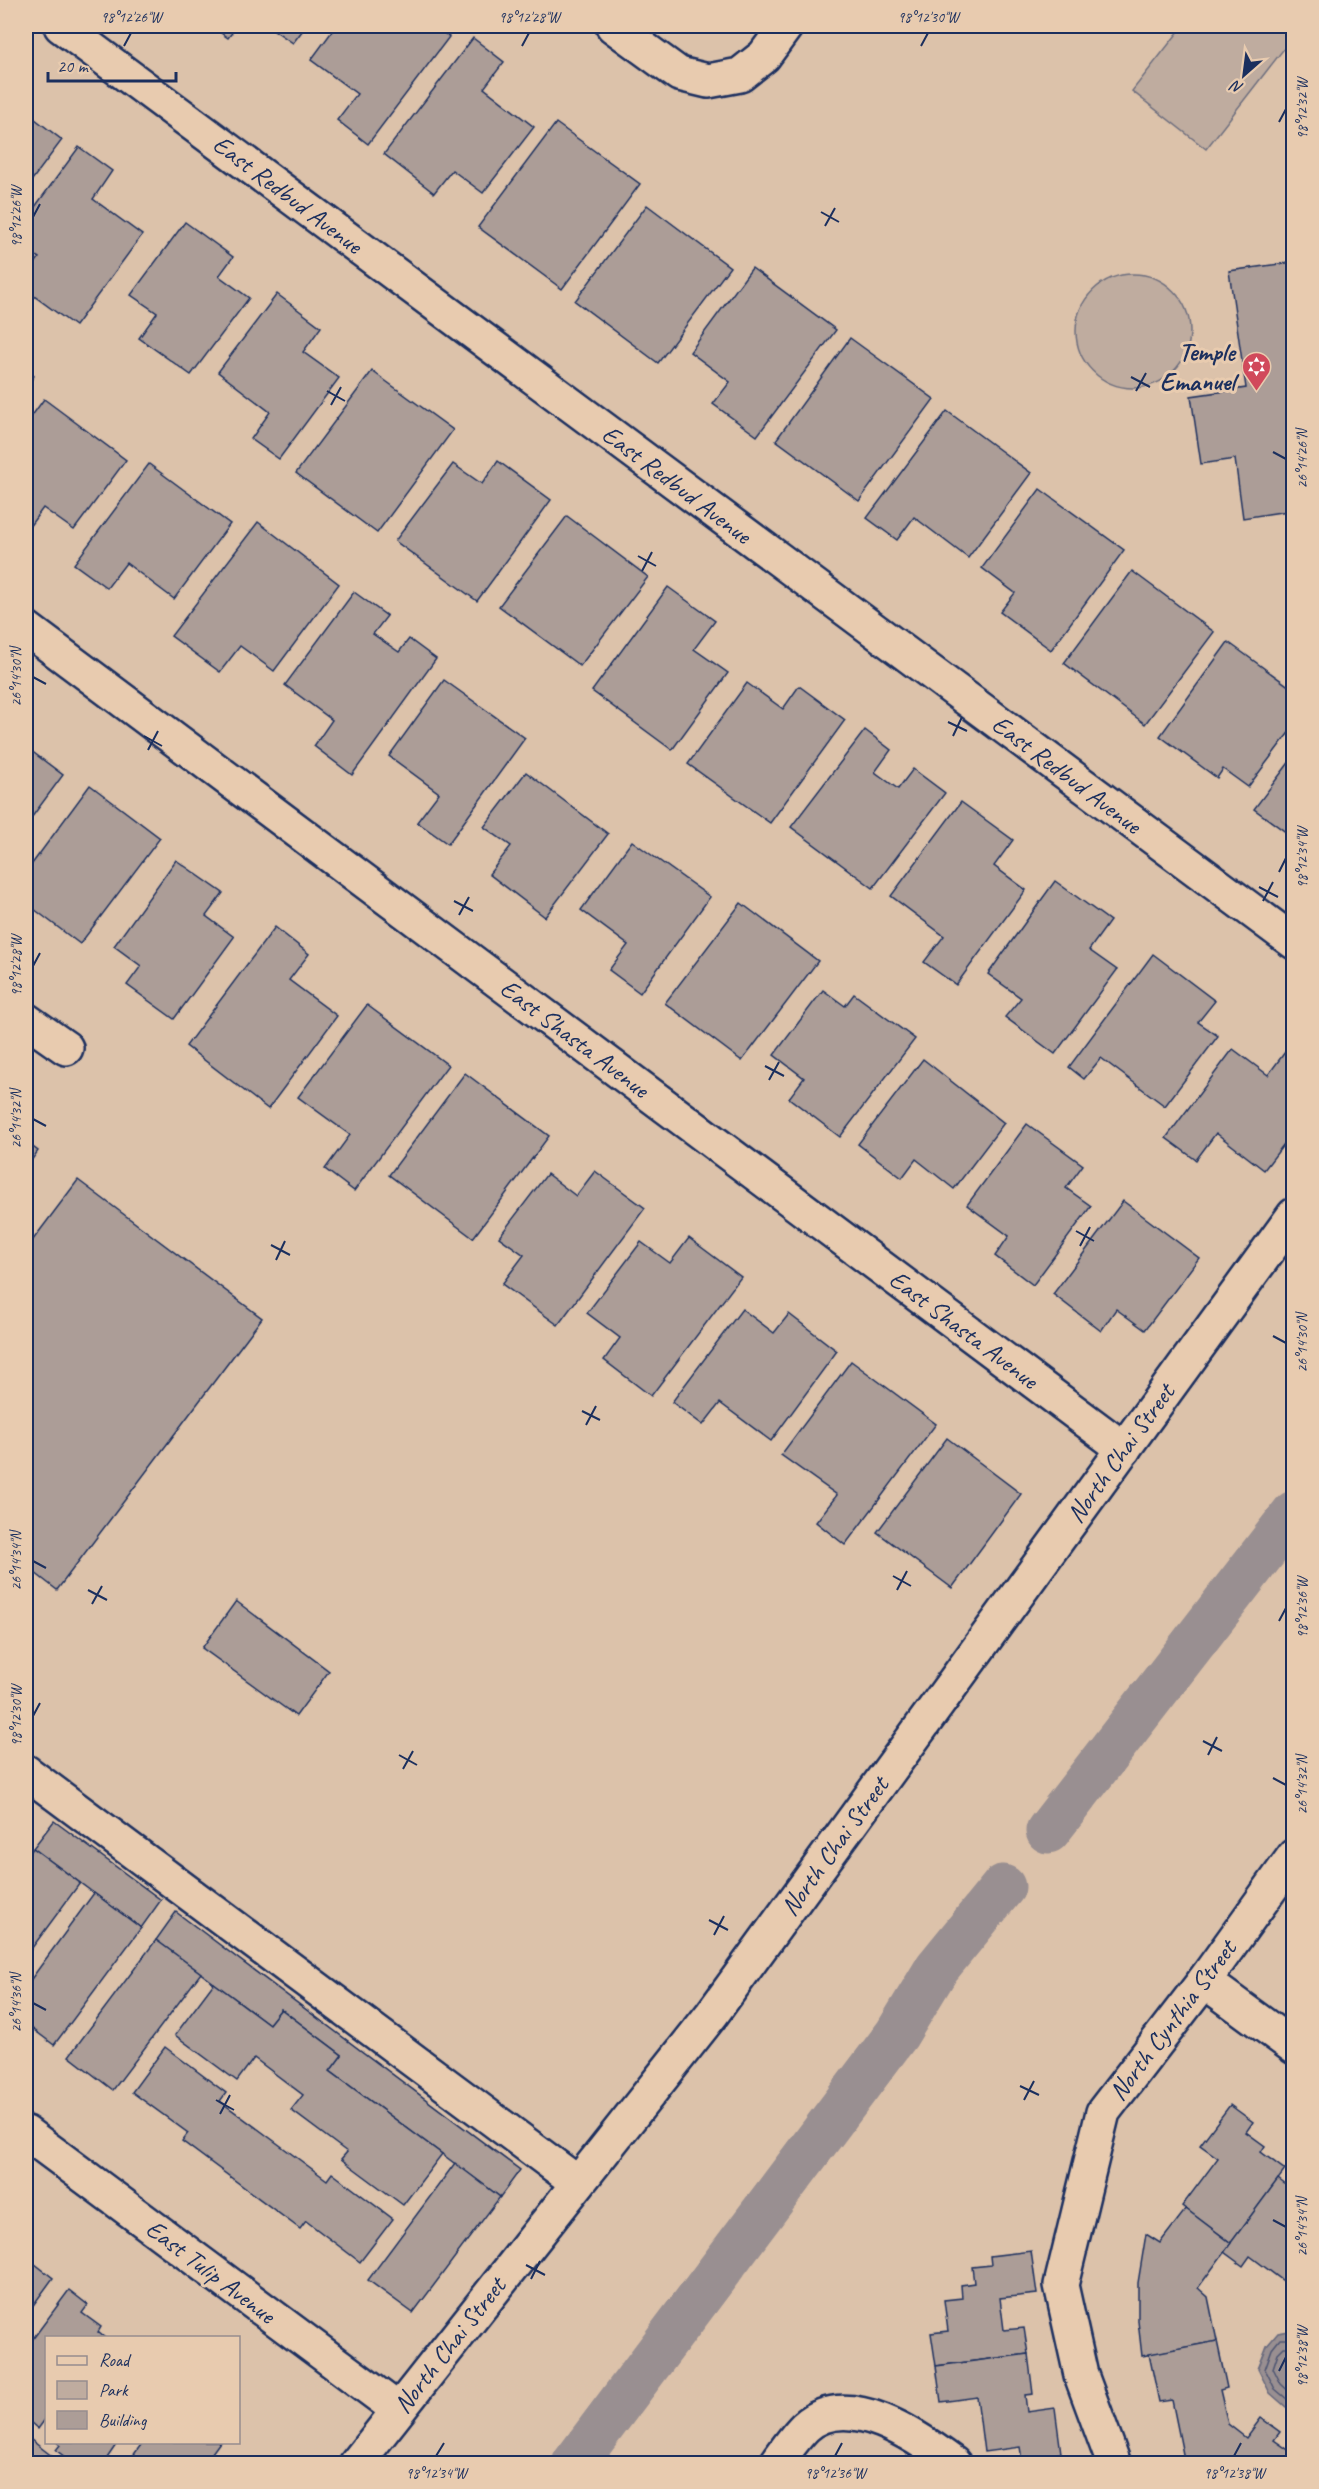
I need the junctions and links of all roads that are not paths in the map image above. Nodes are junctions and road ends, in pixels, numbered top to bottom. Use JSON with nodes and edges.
{"nodes":[{"id":1,"x":62,"y":26,"type":"edge"},
{"id":2,"x":613,"y":26,"type":"edge"},
{"id":3,"x":786,"y":26,"type":"edge"},
{"id":4,"x":26,"y":628,"type":"edge"},
{"id":5,"x":1293,"y":942,"type":"edge"},
{"id":6,"x":26,"y":1020,"type":"edge"},
{"id":7,"x":66,"y":1048,"type":"dead end"},
{"id":8,"x":1293,"y":1215,"type":"edge"},
{"id":9,"x":1124,"y":1449,"type":"junction"},
{"id":10,"x":26,"y":1772,"type":"edge"},
{"id":11,"x":1293,"y":1856,"type":"edge"},
{"id":12,"x":1204,"y":1981,"type":"junction"},
{"id":13,"x":1293,"y":2047,"type":"edge"},
{"id":14,"x":26,"y":2133,"type":"edge"},
{"id":15,"x":578,"y":2183,"type":"junction"},
{"id":16,"x":397,"y":2409,"type":"junction"},
{"id":17,"x":356,"y":2463,"type":"edge"},
{"id":18,"x":776,"y":2463,"type":"edge"},
{"id":19,"x":954,"y":2463,"type":"edge"},
{"id":20,"x":1114,"y":2463,"type":"edge"}],
"edges":[{"from":1,"to":5,"type":"street","name":"East Redbud Avenue"},
{"from":2,"to":3,"type":"street"},
{"from":4,"to":9,"type":"street","name":"East Shasta Avenue"},
{"from":6,"to":7,"type":"street"},
{"from":8,"to":9,"type":"street","name":"North Chai Street"},
{"from":9,"to":15,"type":"street","name":"North Chai Street"},
{"from":10,"to":15,"type":"street"},
{"from":11,"to":12,"type":"street","name":"North Cynthia Street"},
{"from":12,"to":13,"type":"street"},
{"from":12,"to":20,"type":"street","name":"North Cynthia Street"},
{"from":14,"to":16,"type":"street","name":"East Tulip Avenue"},
{"from":15,"to":16,"type":"street","name":"North Chai Street"},
{"from":16,"to":17,"type":"street","name":"North Chai Street"},
{"from":18,"to":19,"type":"street"}]}
